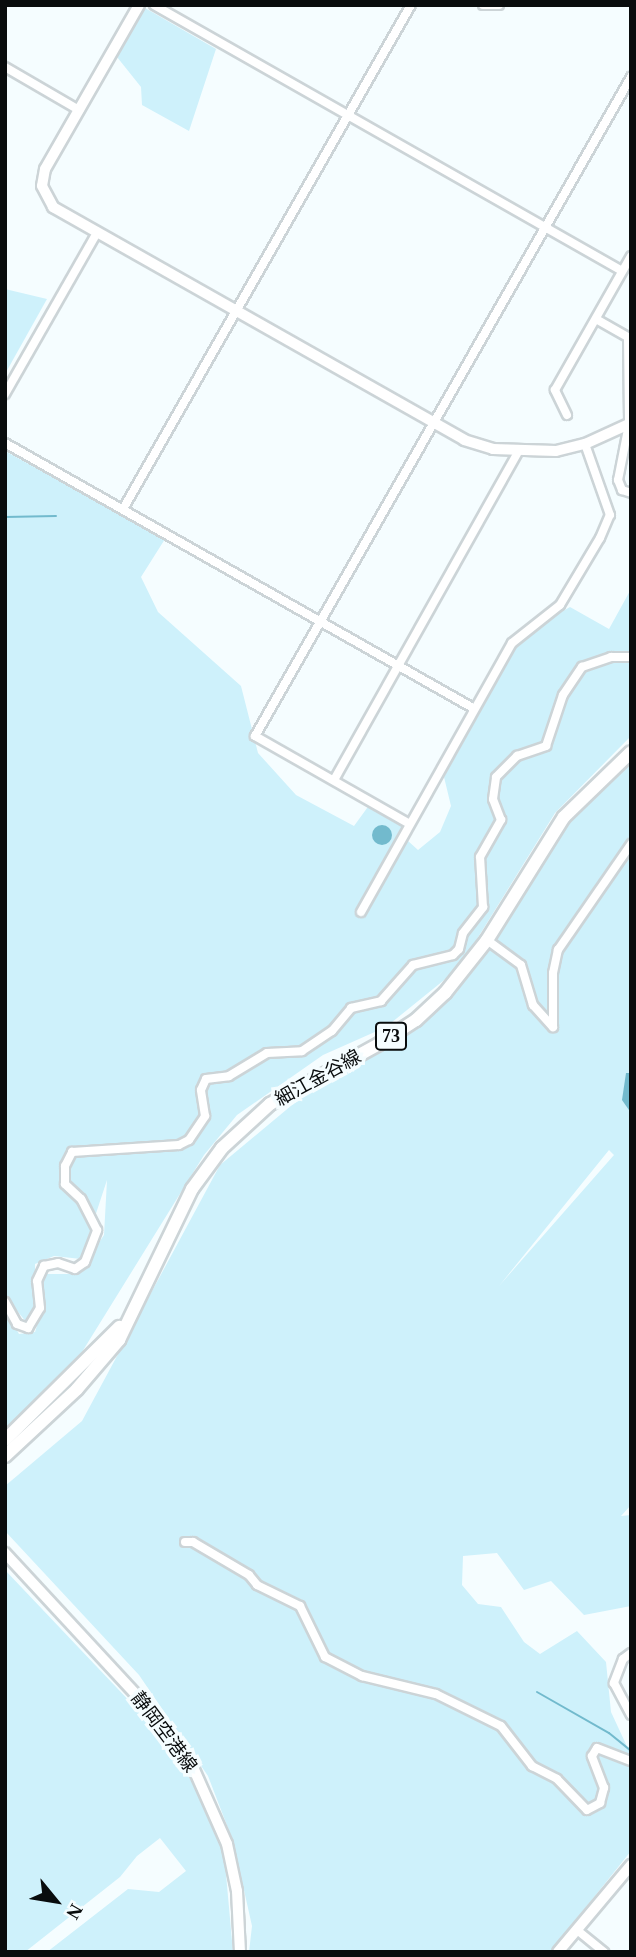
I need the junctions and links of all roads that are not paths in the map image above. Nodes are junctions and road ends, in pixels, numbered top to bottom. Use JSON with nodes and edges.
{"nodes":[{"id":1,"x":139,"y":5,"type":"edge"},
{"id":2,"x":154,"y":5,"type":"edge"},
{"id":3,"x":411,"y":5,"type":"edge"},
{"id":4,"x":483,"y":5,"type":"edge"},
{"id":5,"x":499,"y":5,"type":"edge"},
{"id":6,"x":5,"y":67,"type":"edge"},
{"id":7,"x":631,"y":77,"type":"edge"},
{"id":8,"x":79,"y":110,"type":"junction"},
{"id":9,"x":348,"y":116,"type":"junction"},
{"id":10,"x":544,"y":228,"type":"junction"},
{"id":11,"x":96,"y":233,"type":"junction"},
{"id":12,"x":631,"y":256,"type":"edge"},
{"id":13,"x":622,"y":271,"type":"junction"},
{"id":14,"x":235,"y":312,"type":"junction"},
{"id":15,"x":596,"y":318,"type":"junction"},
{"id":16,"x":629,"y":339,"type":"edge"},
{"id":17,"x":5,"y":394,"type":"edge"},
{"id":18,"x":567,"y":415,"type":"dead end"},
{"id":19,"x":432,"y":424,"type":"junction"},
{"id":20,"x":630,"y":424,"type":"edge"},
{"id":21,"x":5,"y":443,"type":"edge"},
{"id":22,"x":585,"y":444,"type":"junction"},
{"id":23,"x":518,"y":452,"type":"junction"},
{"id":24,"x":631,"y":493,"type":"edge"},
{"id":25,"x":123,"y":509,"type":"junction"},
{"id":26,"x":320,"y":622,"type":"junction"},
{"id":27,"x":631,"y":657,"type":"edge"},
{"id":28,"x":398,"y":666,"type":"junction"},
{"id":29,"x":473,"y":708,"type":"junction"},
{"id":30,"x":631,"y":752,"type":"edge"},
{"id":31,"x":334,"y":780,"type":"junction"},
{"id":32,"x":408,"y":823,"type":"junction"},
{"id":33,"x":631,"y":844,"type":"edge"},
{"id":34,"x":361,"y":912,"type":"dead end"},
{"id":35,"x":487,"y":940,"type":"junction"},
{"id":36,"x":139,"y":1298,"type":"junction"},
{"id":37,"x":5,"y":1302,"type":"edge"},
{"id":38,"x":5,"y":1440,"type":"edge"},
{"id":39,"x":5,"y":1456,"type":"edge"},
{"id":40,"x":185,"y":1542,"type":"dead end"},
{"id":41,"x":5,"y":1553,"type":"edge"},
{"id":42,"x":631,"y":1653,"type":"edge"},
{"id":43,"x":631,"y":1715,"type":"edge"},
{"id":44,"x":631,"y":1761,"type":"edge"},
{"id":45,"x":631,"y":1865,"type":"edge"},
{"id":46,"x":577,"y":1930,"type":"junction"},
{"id":47,"x":240,"y":1952,"type":"edge"},
{"id":48,"x":558,"y":1952,"type":"edge"},
{"id":49,"x":604,"y":1952,"type":"edge"}],
"edges":[{"from":1,"to":8,"type":"street"},
{"from":2,"to":9,"type":"street"},
{"from":3,"to":9,"type":"street"},
{"from":4,"to":5,"type":"street"},
{"from":6,"to":8,"type":"street"},
{"from":7,"to":10,"type":"street"},
{"from":8,"to":11,"type":"street"},
{"from":9,"to":10,"type":"street"},
{"from":9,"to":14,"type":"street"},
{"from":10,"to":13,"type":"street"},
{"from":10,"to":19,"type":"street"},
{"from":11,"to":14,"type":"street"},
{"from":11,"to":17,"type":"street"},
{"from":12,"to":13,"type":"street"},
{"from":13,"to":15,"type":"street"},
{"from":14,"to":19,"type":"street"},
{"from":14,"to":25,"type":"street"},
{"from":15,"to":16,"type":"street"},
{"from":15,"to":18,"type":"street"},
{"from":16,"to":20,"type":"street"},
{"from":19,"to":23,"type":"street"},
{"from":19,"to":26,"type":"street"},
{"from":20,"to":22,"type":"street"},
{"from":20,"to":24,"type":"street"},
{"from":21,"to":25,"type":"street"},
{"from":22,"to":23,"type":"street"},
{"from":22,"to":29,"type":"street"},
{"from":23,"to":28,"type":"street"},
{"from":25,"to":26,"type":"street"},
{"from":26,"to":28,"type":"street"},
{"from":26,"to":31,"type":"street"},
{"from":27,"to":37,"type":"street"},
{"from":28,"to":29,"type":"street"},
{"from":28,"to":31,"type":"street"},
{"from":29,"to":32,"type":"street"},
{"from":30,"to":35,"type":"main road","name":"細江金谷線","number":"73"},
{"from":31,"to":32,"type":"street"},
{"from":32,"to":34,"type":"street"},
{"from":33,"to":35,"type":"street"},
{"from":35,"to":36,"type":"main road","name":"細江金谷線","number":"73"},
{"from":36,"to":38,"type":"main road","name":"細江金谷線","number":"73"},
{"from":36,"to":39,"type":"main road","name":"細江金谷線","number":"73"},
{"from":40,"to":44,"type":"street"},
{"from":41,"to":47,"type":"main road","name":"静岡空港線"},
{"from":42,"to":43,"type":"street"},
{"from":45,"to":46,"type":"street"},
{"from":46,"to":48,"type":"street"},
{"from":46,"to":49,"type":"street"}]}
